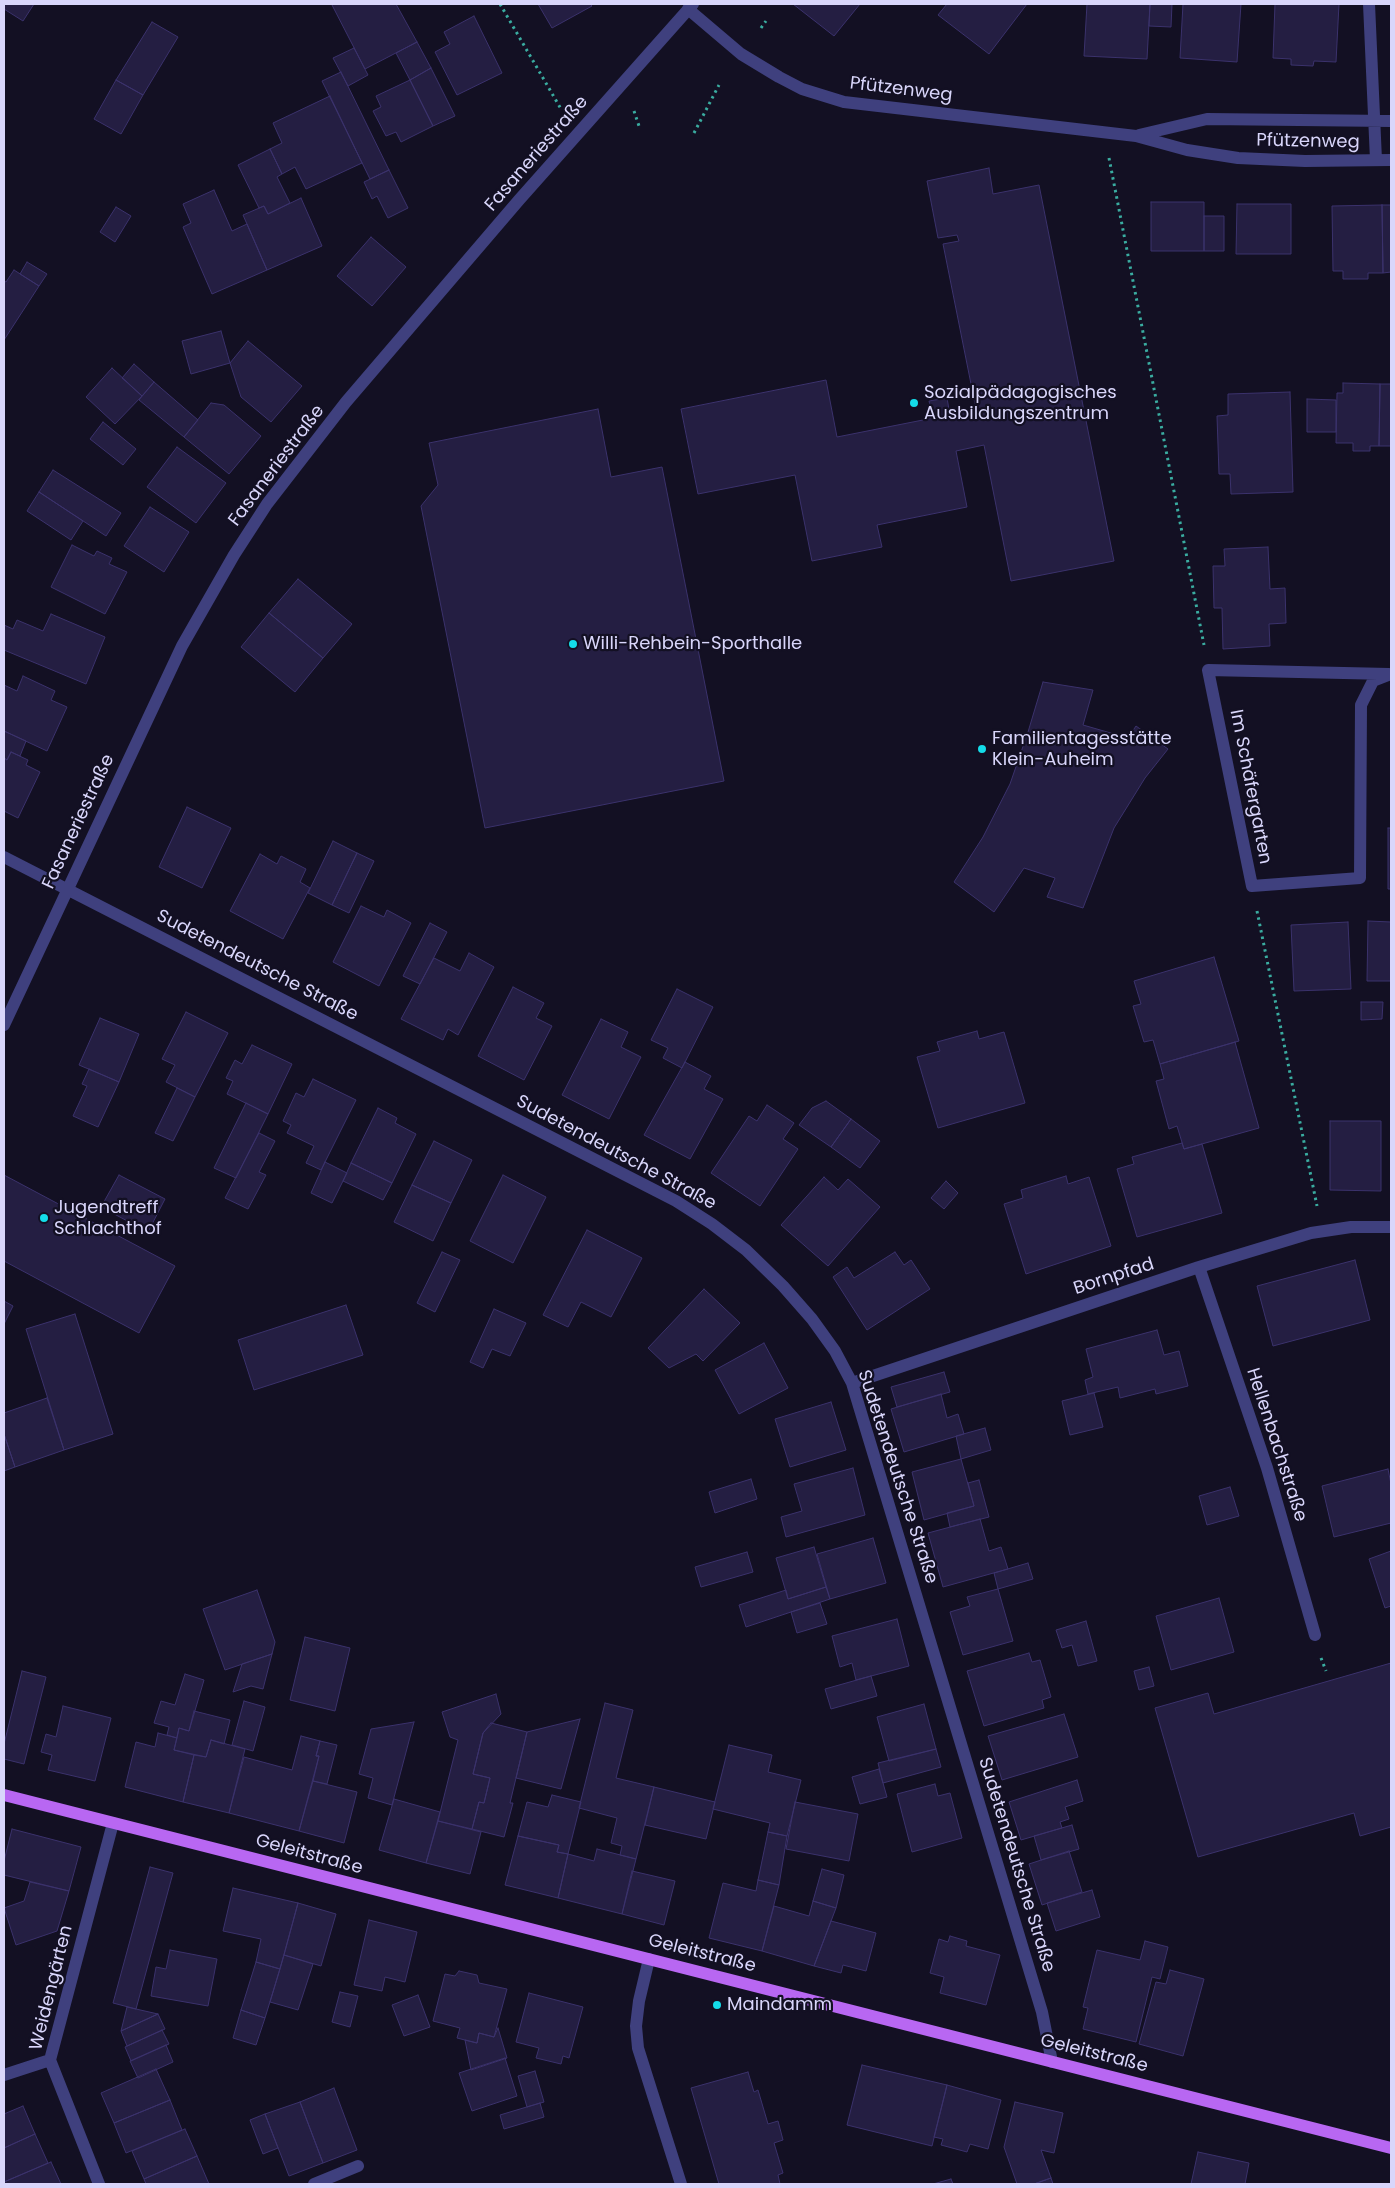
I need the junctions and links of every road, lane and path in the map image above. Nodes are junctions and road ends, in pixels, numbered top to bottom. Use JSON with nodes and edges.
{"nodes":[{"id":1,"x":500,"y":4,"type":"edge"},
{"id":2,"x":1369,"y":4,"type":"edge"},
{"id":3,"x":690,"y":7,"type":"edge"},
{"id":4,"x":766,"y":21,"type":"dead end"},
{"id":5,"x":762,"y":28,"type":"dead end"},
{"id":6,"x":720,"y":85,"type":"dead end"},
{"id":7,"x":561,"y":108,"type":"dead end"},
{"id":8,"x":634,"y":110,"type":"dead end"},
{"id":9,"x":1375,"y":121,"type":"junction"},
{"id":10,"x":1391,"y":121,"type":"edge"},
{"id":11,"x":638,"y":126,"type":"dead end"},
{"id":12,"x":1104,"y":131,"type":"junction"},
{"id":13,"x":694,"y":133,"type":"dead end"},
{"id":14,"x":1136,"y":136,"type":"junction"},
{"id":15,"x":1376,"y":160,"type":"junction"},
{"id":16,"x":1391,"y":160,"type":"edge"},
{"id":17,"x":1208,"y":670,"type":"junction"},
{"id":18,"x":1390,"y":674,"type":"edge"},
{"id":19,"x":4,"y":858,"type":"edge"},
{"id":20,"x":1252,"y":886,"type":"junction"},
{"id":21,"x":66,"y":889,"type":"junction"},
{"id":22,"x":4,"y":1024,"type":"edge"},
{"id":23,"x":1391,"y":1227,"type":"edge"},
{"id":24,"x":1322,"y":1230,"type":"junction"},
{"id":25,"x":1199,"y":1267,"type":"junction"},
{"id":26,"x":852,"y":1383,"type":"junction"},
{"id":27,"x":1314,"y":1636,"type":"dead end"},
{"id":28,"x":4,"y":1795,"type":"edge"},
{"id":29,"x":113,"y":1824,"type":"junction"},
{"id":30,"x":649,"y":1959,"type":"junction"},
{"id":31,"x":50,"y":2060,"type":"junction"},
{"id":32,"x":1052,"y":2062,"type":"junction"},
{"id":33,"x":4,"y":2076,"type":"edge"},
{"id":34,"x":1391,"y":2148,"type":"edge"},
{"id":35,"x":358,"y":2166,"type":"dead end"},
{"id":36,"x":100,"y":2184,"type":"edge"},
{"id":37,"x":314,"y":2184,"type":"edge"},
{"id":38,"x":681,"y":2184,"type":"edge"}],
"edges":[{"from":1,"to":7,"type":"path"},
{"from":2,"to":9,"type":"street"},
{"from":3,"to":12,"type":"street","name":"Pfützenweg"},
{"from":3,"to":21,"type":"street","name":"Fasaneriestraße"},
{"from":4,"to":5,"type":"path"},
{"from":6,"to":13,"type":"path"},
{"from":8,"to":11,"type":"path"},
{"from":9,"to":10,"type":"street","name":"Pfützenweg"},
{"from":9,"to":14,"type":"street","name":"Pfützenweg"},
{"from":9,"to":15,"type":"street"},
{"from":12,"to":14,"type":"street","name":"Pfützenweg"},
{"from":12,"to":17,"type":"path"},
{"from":14,"to":15,"type":"street","name":"Pfützenweg"},
{"from":15,"to":16,"type":"street","name":"Pfützenweg"},
{"from":17,"to":18,"type":"street","name":"Im Schäfergarten"},
{"from":17,"to":20,"type":"street","name":"Im Schäfergarten"},
{"from":18,"to":20,"type":"street","name":"Im Schäfergarten"},
{"from":19,"to":21,"type":"street","name":"Sudetendeutsche Straße"},
{"from":20,"to":24,"type":"path"},
{"from":21,"to":22,"type":"street","name":"Fasaneriestraße"},
{"from":21,"to":26,"type":"street","name":"Sudetendeutsche Straße"},
{"from":23,"to":24,"type":"street","name":"Bornpfad"},
{"from":24,"to":25,"type":"street","name":"Bornpfad"},
{"from":25,"to":26,"type":"street","name":"Bornpfad"},
{"from":25,"to":27,"type":"street","name":"Hellenbachstraße"},
{"from":26,"to":32,"type":"street","name":"Sudetendeutsche Straße"},
{"from":28,"to":29,"type":"main road","name":"Geleitstraße"},
{"from":29,"to":30,"type":"main road","name":"Geleitstraße"},
{"from":29,"to":31,"type":"street","name":"Weidengärten"},
{"from":30,"to":32,"type":"main road","name":"Geleitstraße"},
{"from":30,"to":38,"type":"street"},
{"from":31,"to":33,"type":"street"},
{"from":31,"to":36,"type":"street","name":"Weidengärten"},
{"from":32,"to":34,"type":"main road","name":"Geleitstraße"},
{"from":35,"to":37,"type":"street"}]}
